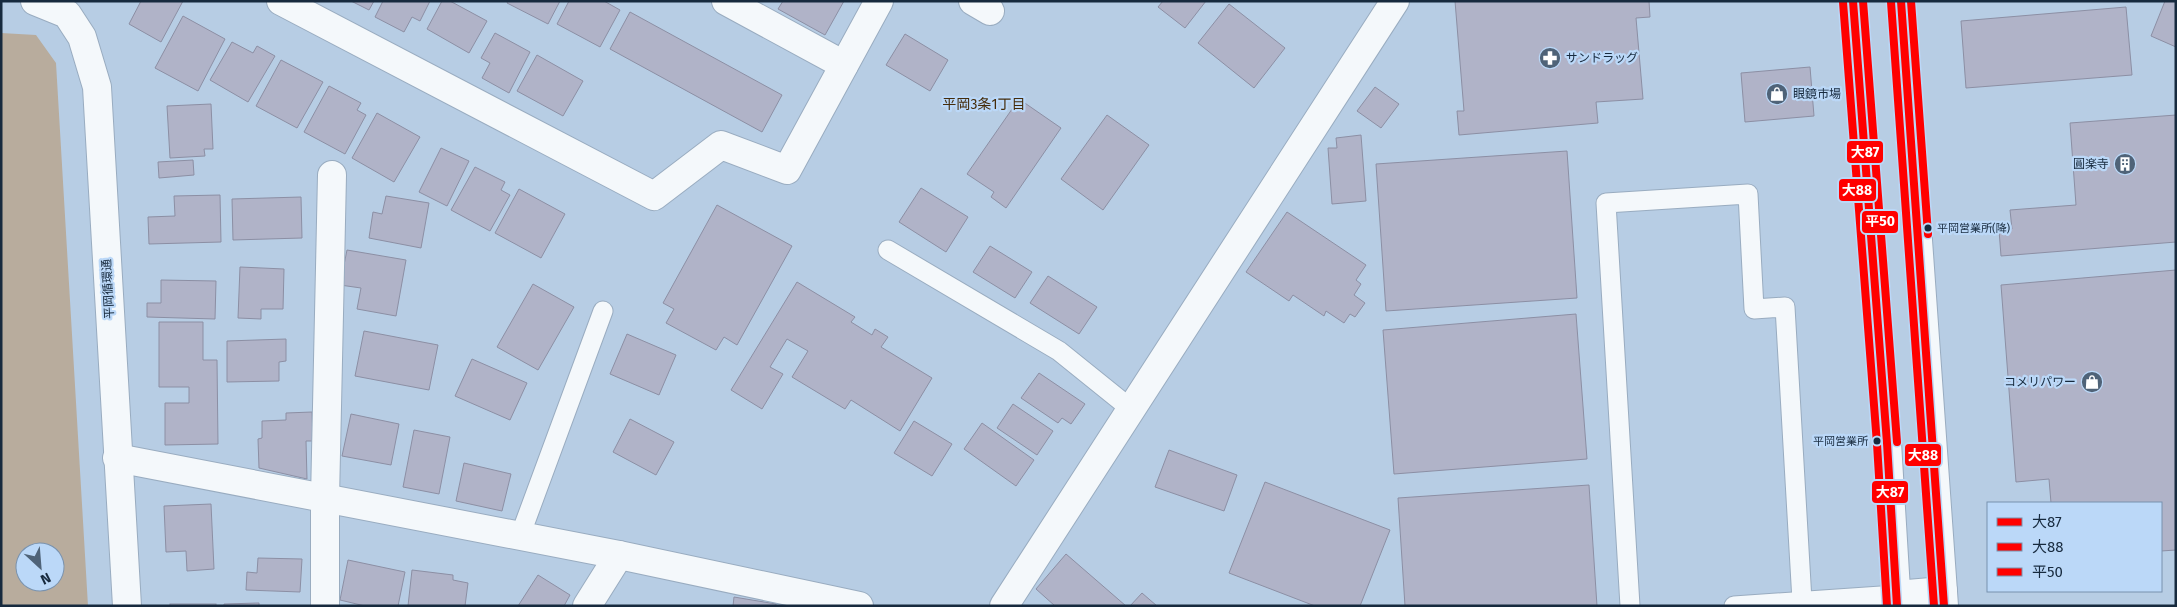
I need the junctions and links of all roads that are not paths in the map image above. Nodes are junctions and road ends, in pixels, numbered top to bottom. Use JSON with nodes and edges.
{"nodes":[{"id":1,"x":35,"y":1,"type":"edge"},
{"id":2,"x":726,"y":1,"type":"edge"},
{"id":3,"x":879,"y":1,"type":"edge"},
{"id":4,"x":1395,"y":1,"type":"edge"},
{"id":5,"x":1853,"y":1,"type":"edge"},
{"id":6,"x":1901,"y":1,"type":"edge"},
{"id":7,"x":286,"y":2,"type":"edge"},
{"id":8,"x":72,"y":8,"type":"edge"},
{"id":9,"x":844,"y":65,"type":"junction"},
{"id":10,"x":332,"y":175,"type":"dead end"},
{"id":11,"x":888,"y":250,"type":"dead end"},
{"id":12,"x":603,"y":311,"type":"dead end"},
{"id":13,"x":1131,"y":409,"type":"junction"},
{"id":14,"x":117,"y":458,"type":"junction"},
{"id":15,"x":326,"y":500,"type":"junction"},
{"id":16,"x":520,"y":536,"type":"junction"},
{"id":17,"x":619,"y":555,"type":"junction"},
{"id":18,"x":1943,"y":599,"type":"edge"},
{"id":19,"x":1896,"y":600,"type":"edge"},
{"id":20,"x":1802,"y":601,"type":"junction"},
{"id":21,"x":127,"y":606,"type":"edge"},
{"id":22,"x":326,"y":606,"type":"edge"},
{"id":23,"x":587,"y":606,"type":"edge"},
{"id":24,"x":859,"y":606,"type":"edge"},
{"id":25,"x":1004,"y":606,"type":"edge"},
{"id":26,"x":1630,"y":606,"type":"edge"},
{"id":27,"x":1734,"y":606,"type":"edge"}],
"edges":[{"from":1,"to":8,"type":"street","name":"平岡循環通"},
{"from":2,"to":9,"type":"street"},
{"from":3,"to":9,"type":"street"},
{"from":4,"to":13,"type":"street"},
{"from":5,"to":19,"type":"street"},
{"from":6,"to":18,"type":"street"},
{"from":7,"to":9,"type":"street"},
{"from":8,"to":14,"type":"street","name":"平岡循環通"},
{"from":10,"to":15,"type":"street"},
{"from":11,"to":13,"type":"lane"},
{"from":12,"to":16,"type":"lane"},
{"from":13,"to":25,"type":"street"},
{"from":14,"to":15,"type":"street"},
{"from":14,"to":21,"type":"street","name":"平岡循環通"},
{"from":15,"to":16,"type":"street"},
{"from":15,"to":22,"type":"street"},
{"from":16,"to":17,"type":"street"},
{"from":17,"to":23,"type":"street"},
{"from":17,"to":24,"type":"street"},
{"from":18,"to":19,"type":"street"},
{"from":19,"to":20,"type":"lane"},
{"from":20,"to":26,"type":"lane"},
{"from":20,"to":27,"type":"lane"}]}
